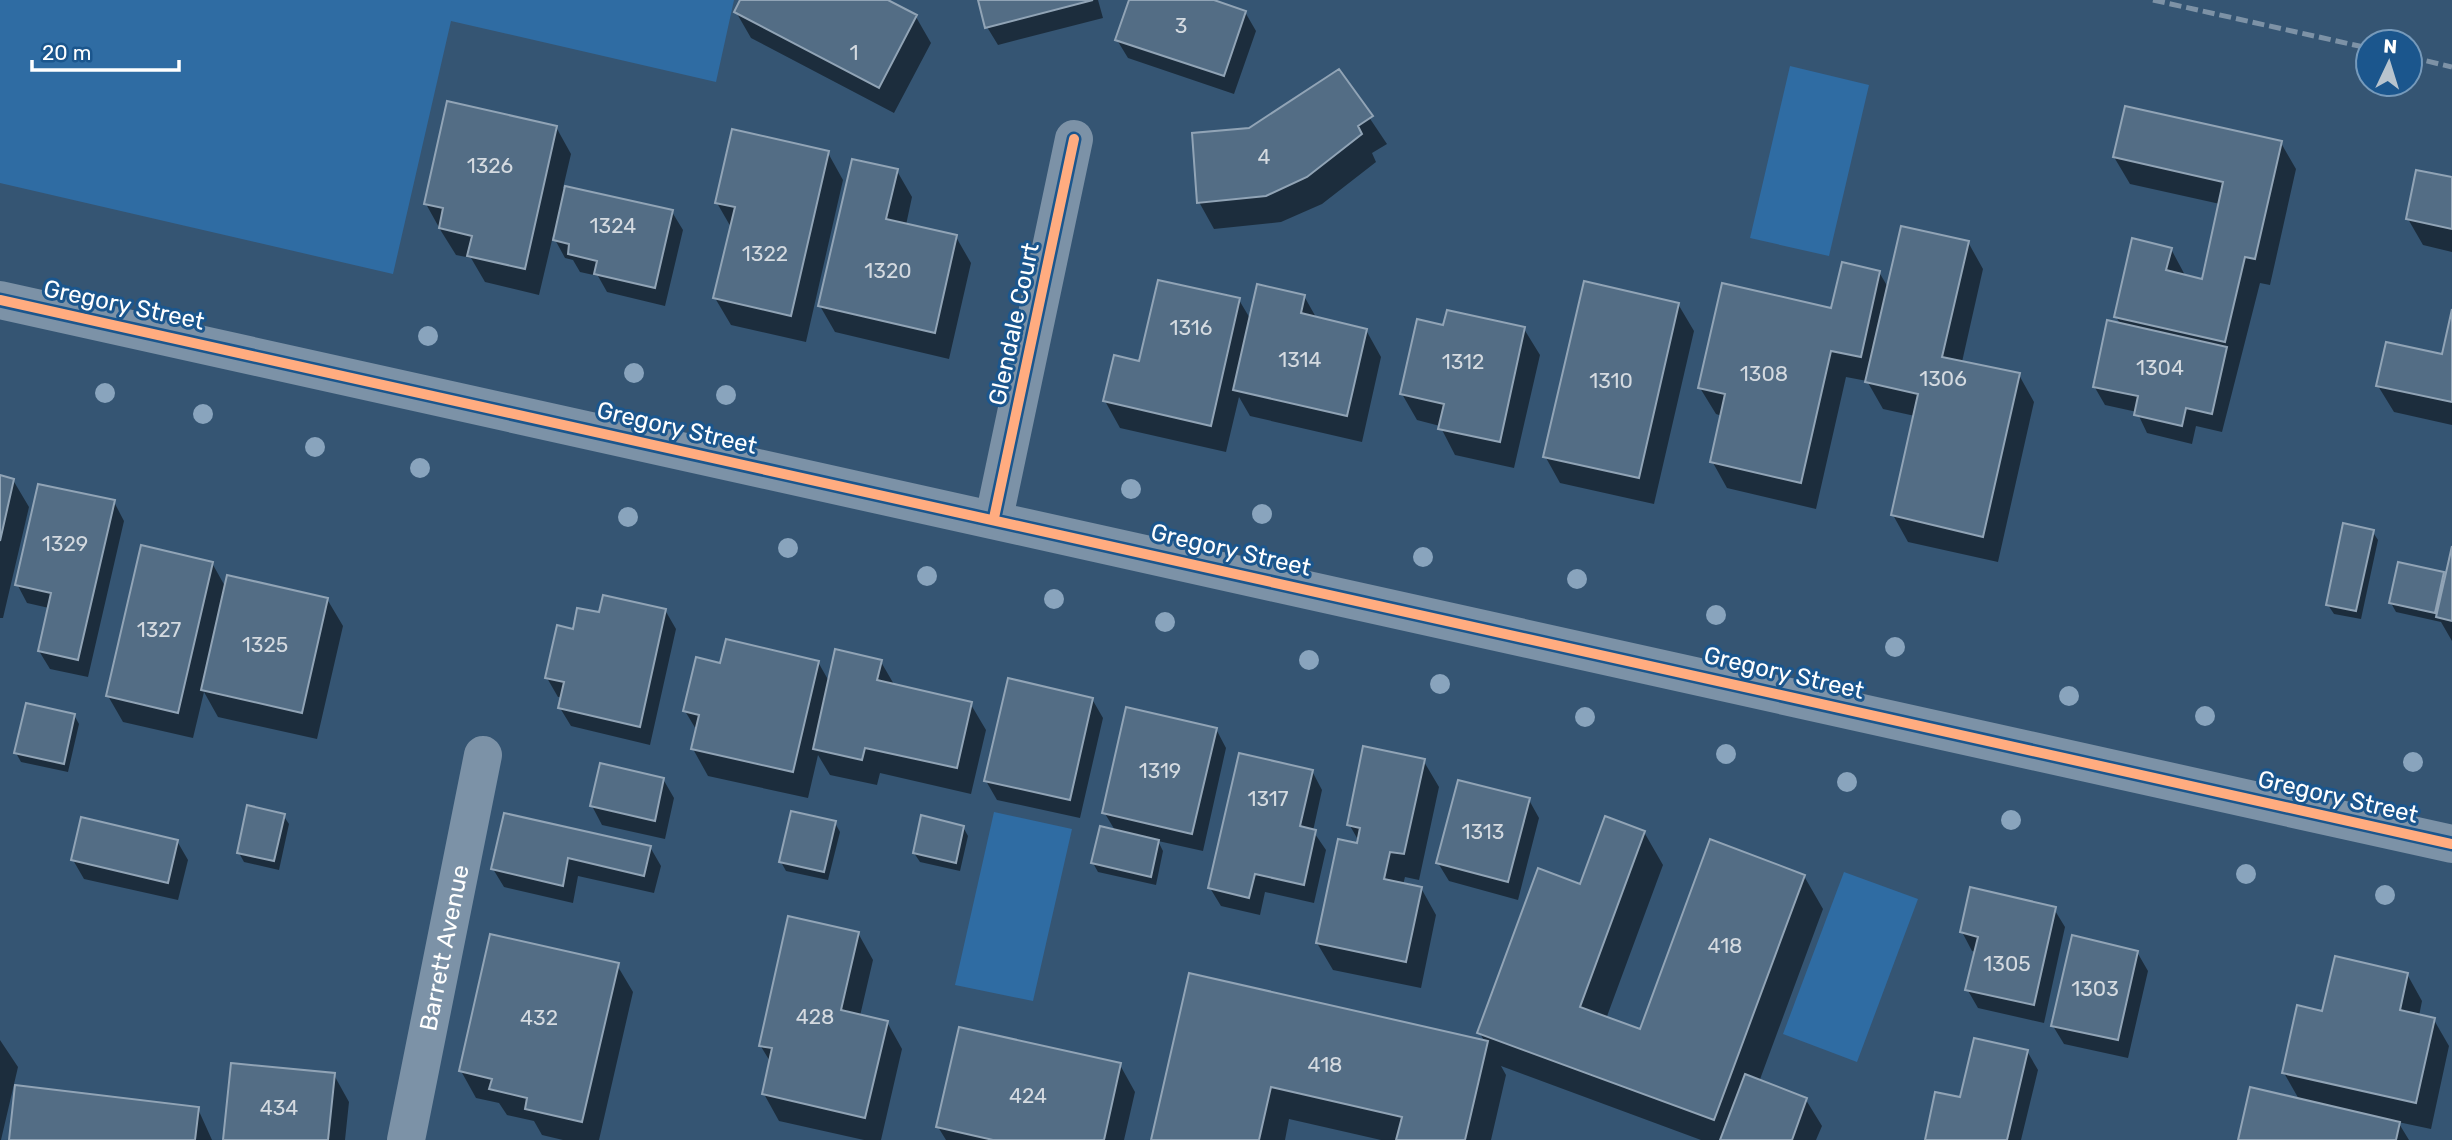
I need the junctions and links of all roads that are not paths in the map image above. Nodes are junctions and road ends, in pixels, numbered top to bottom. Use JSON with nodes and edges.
{"nodes":[{"id":1,"x":1074,"y":139,"type":"dead end"},
{"id":2,"x":0,"y":300,"type":"edge"},
{"id":3,"x":994,"y":518,"type":"junction"},
{"id":4,"x":483,"y":755,"type":"dead end"},
{"id":5,"x":2452,"y":844,"type":"edge"},
{"id":6,"x":407,"y":1140,"type":"edge"}],
"edges":[{"from":1,"to":3,"type":"street","name":"Glendale Court"},
{"from":2,"to":3,"type":"street","name":"Gregory Street"},
{"from":3,"to":5,"type":"street","name":"Gregory Street"},
{"from":4,"to":6,"type":"street","name":"Barrett Avenue"}]}
